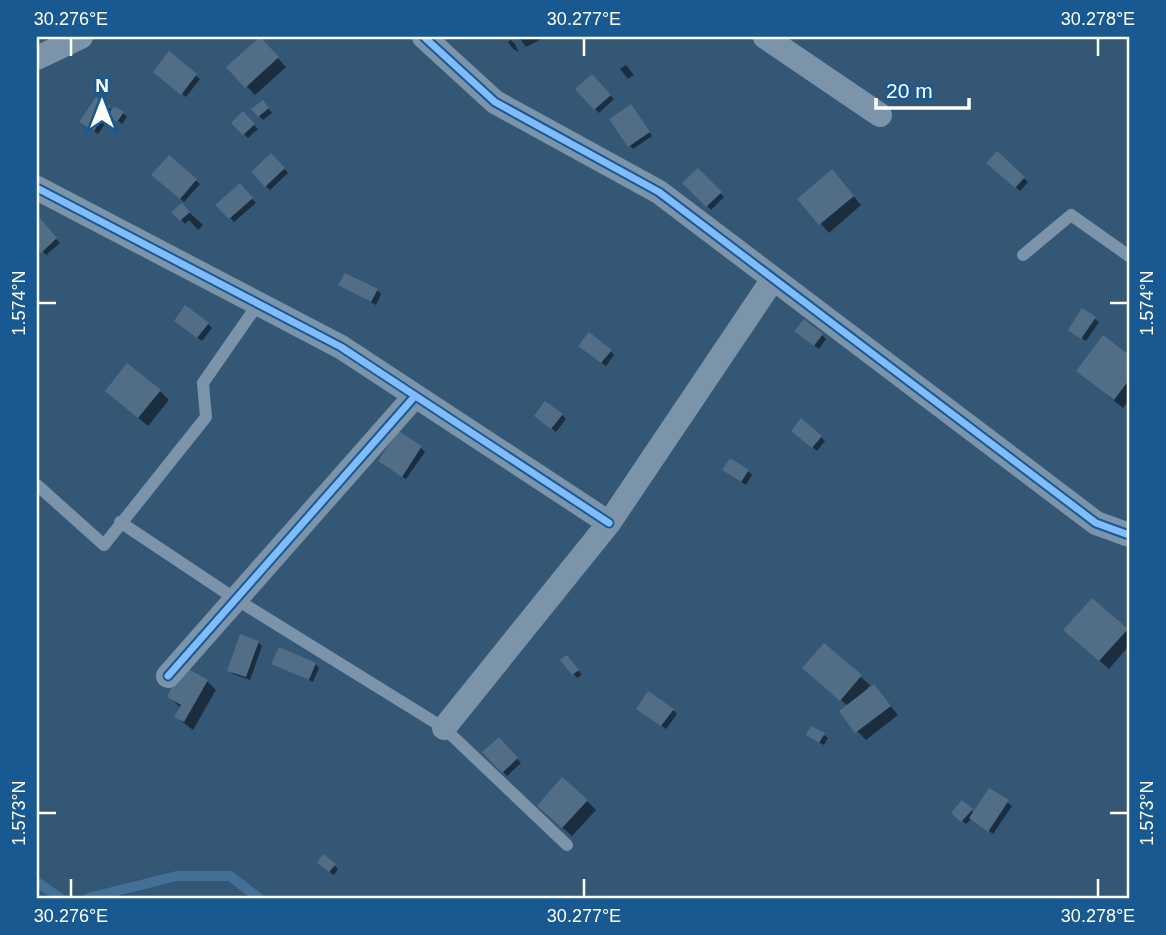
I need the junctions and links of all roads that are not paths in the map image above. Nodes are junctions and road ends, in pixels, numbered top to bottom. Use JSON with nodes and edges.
{"nodes":[{"id":1,"x":81,"y":37,"type":"edge"},
{"id":2,"x":424,"y":37,"type":"edge"},
{"id":3,"x":765,"y":37,"type":"edge"},
{"id":4,"x":37,"y":58,"type":"edge"},
{"id":5,"x":880,"y":115,"type":"dead end"},
{"id":6,"x":40,"y":196,"type":"edge"},
{"id":7,"x":1023,"y":255,"type":"dead end"},
{"id":8,"x":1129,"y":256,"type":"edge"},
{"id":9,"x":773,"y":279,"type":"junction"},
{"id":10,"x":258,"y":304,"type":"junction"},
{"id":11,"x":415,"y":396,"type":"junction"},
{"id":12,"x":37,"y":485,"type":"edge"},
{"id":13,"x":120,"y":522,"type":"junction"},
{"id":14,"x":609,"y":523,"type":"junction"},
{"id":15,"x":1129,"y":535,"type":"edge"},
{"id":16,"x":234,"y":598,"type":"junction"},
{"id":17,"x":168,"y":676,"type":"dead end"},
{"id":18,"x":444,"y":728,"type":"junction"},
{"id":19,"x":566,"y":845,"type":"dead end"}],
"edges":[{"from":1,"to":4,"type":"street"},
{"from":2,"to":9,"type":"street"},
{"from":3,"to":5,"type":"street"},
{"from":6,"to":10,"type":"street"},
{"from":7,"to":8,"type":"lane"},
{"from":9,"to":14,"type":"street"},
{"from":9,"to":15,"type":"street"},
{"from":10,"to":11,"type":"street"},
{"from":10,"to":13,"type":"lane"},
{"from":11,"to":14,"type":"street"},
{"from":11,"to":16,"type":"street"},
{"from":12,"to":13,"type":"lane"},
{"from":13,"to":16,"type":"lane"},
{"from":14,"to":18,"type":"street"},
{"from":16,"to":17,"type":"street"},
{"from":16,"to":18,"type":"lane"},
{"from":18,"to":19,"type":"lane"}]}
